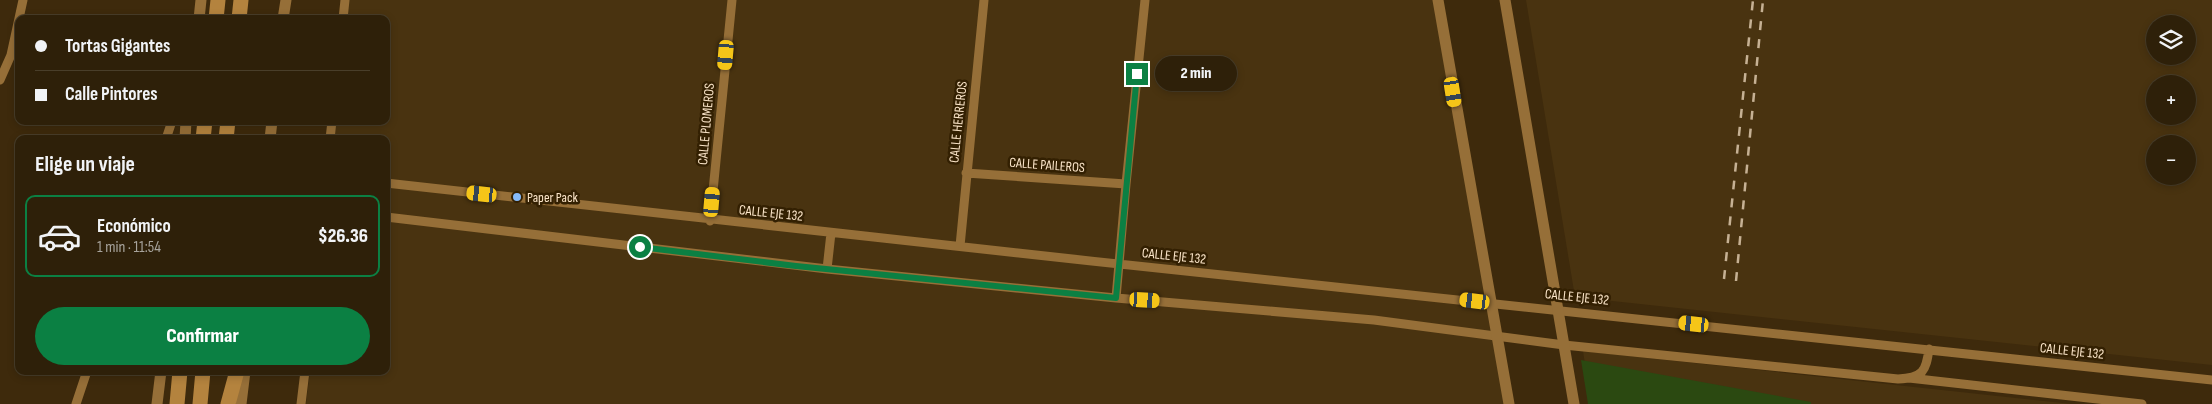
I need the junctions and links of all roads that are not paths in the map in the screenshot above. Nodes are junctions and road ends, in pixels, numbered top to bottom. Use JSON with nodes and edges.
{"nodes":[{"id":1,"x":23,"y":0,"type":"edge"},
{"id":2,"x":202,"y":0,"type":"edge"},
{"id":3,"x":210,"y":0,"type":"edge"},
{"id":4,"x":218,"y":0,"type":"edge"},
{"id":5,"x":241,"y":0,"type":"edge"},
{"id":6,"x":286,"y":0,"type":"edge"},
{"id":7,"x":345,"y":0,"type":"edge"},
{"id":8,"x":732,"y":0,"type":"edge"},
{"id":9,"x":984,"y":0,"type":"edge"},
{"id":10,"x":1145,"y":0,"type":"edge"},
{"id":11,"x":1438,"y":0,"type":"edge"},
{"id":12,"x":1505,"y":0,"type":"edge"},
{"id":13,"x":21,"y":15,"type":"edge"},
{"id":14,"x":200,"y":15,"type":"edge"},
{"id":15,"x":210,"y":15,"type":"edge"},
{"id":16,"x":216,"y":15,"type":"edge"},
{"id":17,"x":239,"y":15,"type":"edge"},
{"id":18,"x":284,"y":15,"type":"edge"},
{"id":19,"x":343,"y":15,"type":"edge"},
{"id":20,"x":15,"y":56,"type":"edge"},
{"id":21,"x":0,"y":80,"type":"edge"},
{"id":22,"x":966,"y":173,"type":"junction"},
{"id":23,"x":390,"y":183,"type":"edge"},
{"id":24,"x":1126,"y":184,"type":"junction"},
{"id":25,"x":390,"y":217,"type":"edge"},
{"id":26,"x":710,"y":221,"type":"junction"},
{"id":27,"x":831,"y":233,"type":"junction"},
{"id":28,"x":960,"y":246,"type":"junction"},
{"id":29,"x":1119,"y":264,"type":"junction"},
{"id":30,"x":827,"y":269,"type":"junction"},
{"id":31,"x":1116,"y":298,"type":"junction"},
{"id":32,"x":1492,"y":303,"type":"junction"},
{"id":33,"x":1558,"y":309,"type":"junction"},
{"id":34,"x":1498,"y":336,"type":"junction"},
{"id":35,"x":1564,"y":345,"type":"junction"},
{"id":36,"x":1929,"y":349,"type":"junction"},
{"id":37,"x":86,"y":375,"type":"edge"},
{"id":38,"x":160,"y":375,"type":"edge"},
{"id":39,"x":180,"y":375,"type":"edge"},
{"id":40,"x":203,"y":375,"type":"edge"},
{"id":41,"x":236,"y":375,"type":"edge"},
{"id":42,"x":245,"y":375,"type":"edge"},
{"id":43,"x":305,"y":375,"type":"edge"},
{"id":44,"x":1909,"y":378,"type":"junction"},
{"id":45,"x":2212,"y":380,"type":"edge"},
{"id":46,"x":76,"y":404,"type":"edge"},
{"id":47,"x":157,"y":404,"type":"edge"},
{"id":48,"x":177,"y":404,"type":"edge"},
{"id":49,"x":200,"y":404,"type":"edge"},
{"id":50,"x":228,"y":404,"type":"edge"},
{"id":51,"x":241,"y":404,"type":"edge"},
{"id":52,"x":302,"y":404,"type":"edge"},
{"id":53,"x":1509,"y":404,"type":"edge"},
{"id":54,"x":1574,"y":404,"type":"edge"},
{"id":55,"x":2142,"y":404,"type":"edge"}],
"edges":[{"from":1,"to":13,"type":"street"},
{"from":2,"to":14,"type":"street"},
{"from":3,"to":15,"type":"highway"},
{"from":4,"to":16,"type":"highway"},
{"from":5,"to":17,"type":"highway"},
{"from":6,"to":18,"type":"street"},
{"from":7,"to":19,"type":"street"},
{"from":8,"to":26,"type":"street","name":"CALLE PLOMEROS"},
{"from":9,"to":22,"type":"street","name":"CALLE HERREROS"},
{"from":10,"to":24,"type":"street"},
{"from":11,"to":32,"type":"street"},
{"from":12,"to":33,"type":"street"},
{"from":20,"to":21,"type":"street"},
{"from":22,"to":24,"type":"street","name":"CALLE PAILEROS"},
{"from":22,"to":28,"type":"street","name":"CALLE HERREROS"},
{"from":23,"to":26,"type":"street","name":"CALLE EJE 132"},
{"from":24,"to":29,"type":"street"},
{"from":25,"to":30,"type":"street"},
{"from":26,"to":27,"type":"street","name":"CALLE EJE 132"},
{"from":27,"to":28,"type":"street","name":"CALLE EJE 132"},
{"from":27,"to":30,"type":"street"},
{"from":28,"to":29,"type":"street","name":"CALLE EJE 132"},
{"from":29,"to":31,"type":"street"},
{"from":29,"to":32,"type":"street","name":"CALLE EJE 132"},
{"from":30,"to":31,"type":"street"},
{"from":31,"to":34,"type":"street"},
{"from":32,"to":33,"type":"street","name":"CALLE EJE 132"},
{"from":32,"to":34,"type":"street"},
{"from":33,"to":35,"type":"street"},
{"from":33,"to":36,"type":"street","name":"CALLE EJE 132"},
{"from":34,"to":35,"type":"street"},
{"from":34,"to":53,"type":"street"},
{"from":35,"to":44,"type":"street"},
{"from":35,"to":54,"type":"street"},
{"from":36,"to":44,"type":"street"},
{"from":36,"to":45,"type":"street","name":"CALLE EJE 132"},
{"from":37,"to":46,"type":"street"},
{"from":38,"to":47,"type":"street"},
{"from":39,"to":48,"type":"highway"},
{"from":40,"to":49,"type":"highway"},
{"from":41,"to":50,"type":"highway"},
{"from":42,"to":51,"type":"street"},
{"from":43,"to":52,"type":"street"},
{"from":44,"to":55,"type":"street"}]}
